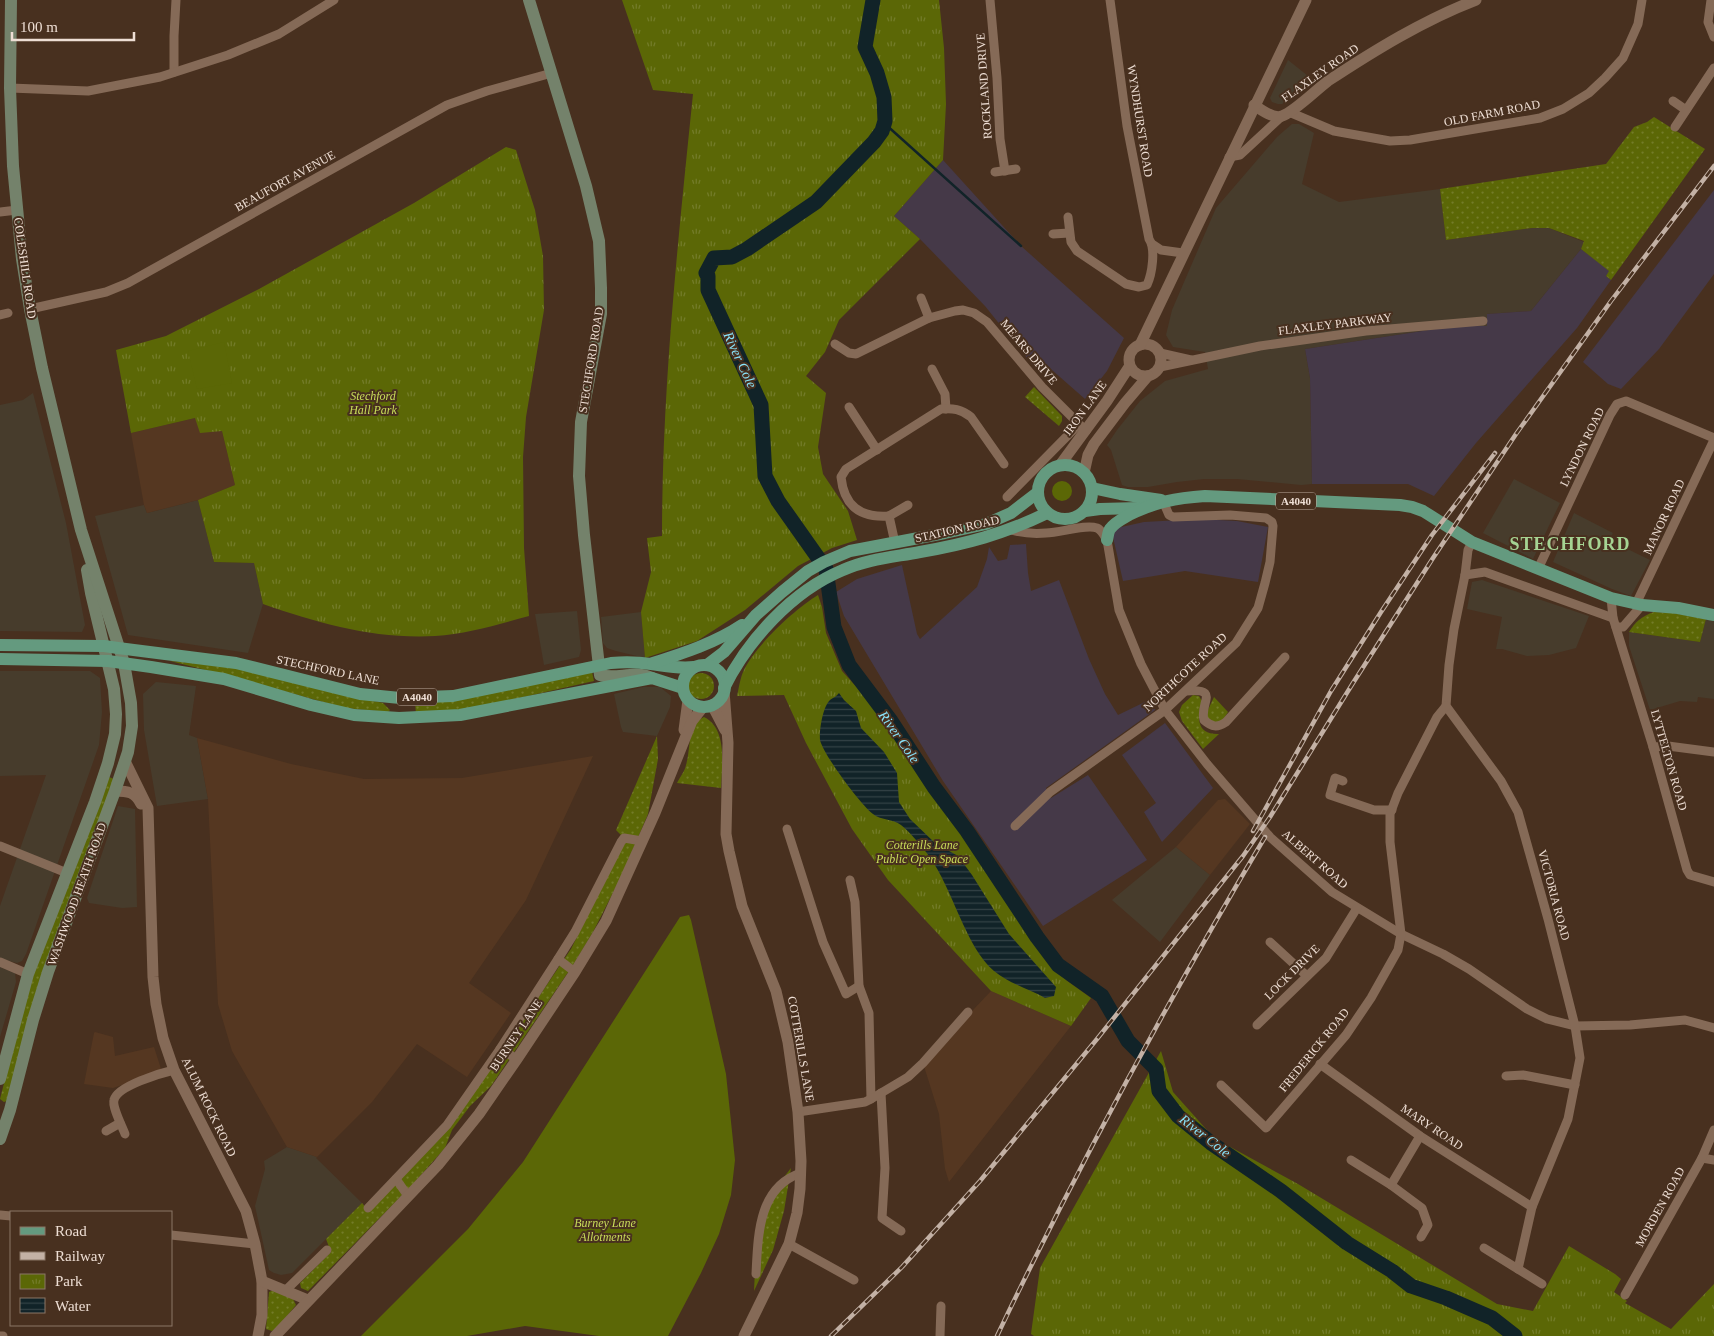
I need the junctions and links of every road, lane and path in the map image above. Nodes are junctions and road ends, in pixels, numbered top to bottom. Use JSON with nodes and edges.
{"nodes":[{"id":1,"x":11,"y":0,"type":"edge"},
{"id":2,"x":176,"y":0,"type":"edge"},
{"id":3,"x":334,"y":0,"type":"edge"},
{"id":4,"x":529,"y":0,"type":"edge"},
{"id":5,"x":990,"y":0,"type":"edge"},
{"id":6,"x":1110,"y":0,"type":"edge"},
{"id":7,"x":1306,"y":0,"type":"edge"},
{"id":8,"x":1476,"y":0,"type":"edge"},
{"id":9,"x":1642,"y":0,"type":"edge"},
{"id":10,"x":1711,"y":0,"type":"edge"},
{"id":11,"x":1714,"y":37,"type":"edge"},
{"id":12,"x":1714,"y":68,"type":"edge"},
{"id":13,"x":174,"y":72,"type":"junction"},
{"id":14,"x":552,"y":73,"type":"junction"},
{"id":15,"x":10,"y":88,"type":"junction"},
{"id":16,"x":1673,"y":100,"type":"dead end"},
{"id":17,"x":1254,"y":105,"type":"junction"},
{"id":18,"x":1686,"y":110,"type":"junction"},
{"id":19,"x":1285,"y":114,"type":"junction"},
{"id":20,"x":1675,"y":127,"type":"dead end"},
{"id":21,"x":1229,"y":157,"type":"junction"},
{"id":22,"x":1016,"y":169,"type":"dead end"},
{"id":23,"x":1005,"y":171,"type":"junction"},
{"id":24,"x":995,"y":172,"type":"dead end"},
{"id":25,"x":17,"y":210,"type":"junction"},
{"id":26,"x":0,"y":212,"type":"edge"},
{"id":27,"x":1068,"y":217,"type":"dead end"},
{"id":28,"x":1069,"y":233,"type":"junction"},
{"id":29,"x":1053,"y":234,"type":"dead end"},
{"id":30,"x":1152,"y":244,"type":"junction"},
{"id":31,"x":1183,"y":253,"type":"junction"},
{"id":32,"x":921,"y":298,"type":"dead end"},
{"id":33,"x":30,"y":309,"type":"junction"},
{"id":34,"x":930,"y":318,"type":"junction"},
{"id":35,"x":1154,"y":318,"type":"junction"},
{"id":36,"x":1483,"y":321,"type":"dead end"},
{"id":37,"x":835,"y":344,"type":"dead end"},
{"id":38,"x":1140,"y":344,"type":"junction"},
{"id":39,"x":1158,"y":350,"type":"junction"},
{"id":40,"x":1191,"y":360,"type":"junction"},
{"id":41,"x":1129,"y":367,"type":"junction"},
{"id":42,"x":1160,"y":367,"type":"junction"},
{"id":43,"x":932,"y":369,"type":"dead end"},
{"id":44,"x":1148,"y":376,"type":"junction"},
{"id":45,"x":849,"y":407,"type":"dead end"},
{"id":46,"x":946,"y":409,"type":"junction"},
{"id":47,"x":1082,"y":428,"type":"junction"},
{"id":48,"x":1714,"y":439,"type":"edge"},
{"id":49,"x":877,"y":450,"type":"junction"},
{"id":50,"x":1004,"y":464,"type":"dead end"},
{"id":51,"x":1060,"y":465,"type":"junction"},
{"id":52,"x":1084,"y":473,"type":"junction"},
{"id":53,"x":1092,"y":488,"type":"junction"},
{"id":54,"x":1037,"y":492,"type":"junction"},
{"id":55,"x":1007,"y":497,"type":"dead end"},
{"id":56,"x":1163,"y":501,"type":"junction"},
{"id":57,"x":908,"y":505,"type":"dead end"},
{"id":58,"x":1144,"y":508,"type":"junction"},
{"id":59,"x":1085,"y":511,"type":"junction"},
{"id":60,"x":1047,"y":514,"type":"junction"},
{"id":61,"x":889,"y":516,"type":"junction"},
{"id":62,"x":81,"y":530,"type":"junction"},
{"id":63,"x":1015,"y":531,"type":"junction"},
{"id":64,"x":1107,"y":540,"type":"junction"},
{"id":65,"x":1470,"y":541,"type":"junction"},
{"id":66,"x":895,"y":543,"type":"junction"},
{"id":67,"x":1538,"y":568,"type":"junction"},
{"id":68,"x":1466,"y":575,"type":"junction"},
{"id":69,"x":1611,"y":598,"type":"junction"},
{"id":70,"x":1639,"y":605,"type":"junction"},
{"id":71,"x":756,"y":615,"type":"junction"},
{"id":72,"x":1714,"y":615,"type":"edge"},
{"id":73,"x":1613,"y":618,"type":"junction"},
{"id":74,"x":1616,"y":627,"type":"junction"},
{"id":75,"x":0,"y":645,"type":"edge"},
{"id":76,"x":104,"y":646,"type":"junction"},
{"id":77,"x":118,"y":648,"type":"junction"},
{"id":78,"x":1285,"y":657,"type":"dead end"},
{"id":79,"x":0,"y":659,"type":"edge"},
{"id":80,"x":108,"y":661,"type":"junction"},
{"id":81,"x":124,"y":663,"type":"junction"},
{"id":82,"x":650,"y":664,"type":"junction"},
{"id":83,"x":598,"y":665,"type":"junction"},
{"id":84,"x":701,"y":666,"type":"junction"},
{"id":85,"x":652,"y":678,"type":"junction"},
{"id":86,"x":724,"y":690,"type":"junction"},
{"id":87,"x":1186,"y":691,"type":"junction"},
{"id":88,"x":685,"y":694,"type":"junction"},
{"id":89,"x":400,"y":698,"type":"junction"},
{"id":90,"x":707,"y":706,"type":"junction"},
{"id":91,"x":1446,"y":706,"type":"junction"},
{"id":92,"x":1165,"y":710,"type":"junction"},
{"id":93,"x":399,"y":718,"type":"junction"},
{"id":94,"x":727,"y":734,"type":"junction"},
{"id":95,"x":683,"y":742,"type":"junction"},
{"id":96,"x":1653,"y":747,"type":"junction"},
{"id":97,"x":1714,"y":752,"type":"edge"},
{"id":98,"x":125,"y":761,"type":"junction"},
{"id":99,"x":1343,"y":780,"type":"dead end"},
{"id":100,"x":116,"y":791,"type":"junction"},
{"id":101,"x":1392,"y":810,"type":"junction"},
{"id":102,"x":149,"y":824,"type":"junction"},
{"id":103,"x":1015,"y":826,"type":"dead end"},
{"id":104,"x":787,"y":829,"type":"dead end"},
{"id":105,"x":642,"y":840,"type":"junction"},
{"id":106,"x":0,"y":846,"type":"edge"},
{"id":107,"x":67,"y":873,"type":"junction"},
{"id":108,"x":850,"y":880,"type":"dead end"},
{"id":109,"x":1714,"y":882,"type":"edge"},
{"id":110,"x":1357,"y":908,"type":"junction"},
{"id":111,"x":1401,"y":934,"type":"junction"},
{"id":112,"x":1270,"y":942,"type":"dead end"},
{"id":113,"x":558,"y":959,"type":"junction"},
{"id":114,"x":0,"y":962,"type":"edge"},
{"id":115,"x":575,"y":972,"type":"junction"},
{"id":116,"x":28,"y":974,"type":"junction"},
{"id":117,"x":1307,"y":976,"type":"junction"},
{"id":118,"x":859,"y":986,"type":"junction"},
{"id":119,"x":968,"y":1012,"type":"dead end"},
{"id":120,"x":1257,"y":1025,"type":"dead end"},
{"id":121,"x":1575,"y":1026,"type":"junction"},
{"id":122,"x":1714,"y":1028,"type":"edge"},
{"id":123,"x":500,"y":1049,"type":"junction"},
{"id":124,"x":517,"y":1059,"type":"junction"},
{"id":125,"x":1320,"y":1064,"type":"junction"},
{"id":126,"x":174,"y":1070,"type":"junction"},
{"id":127,"x":1506,"y":1076,"type":"dead end"},
{"id":128,"x":0,"y":1079,"type":"edge"},
{"id":129,"x":1221,"y":1085,"type":"dead end"},
{"id":130,"x":1575,"y":1085,"type":"junction"},
{"id":131,"x":881,"y":1093,"type":"junction"},
{"id":132,"x":871,"y":1100,"type":"junction"},
{"id":133,"x":5,"y":1108,"type":"edge"},
{"id":134,"x":798,"y":1112,"type":"junction"},
{"id":135,"x":120,"y":1123,"type":"junction"},
{"id":136,"x":1714,"y":1130,"type":"edge"},
{"id":137,"x":106,"y":1131,"type":"dead end"},
{"id":138,"x":125,"y":1134,"type":"dead end"},
{"id":139,"x":1420,"y":1136,"type":"junction"},
{"id":140,"x":0,"y":1139,"type":"edge"},
{"id":141,"x":1702,"y":1158,"type":"junction"},
{"id":142,"x":1351,"y":1160,"type":"dead end"},
{"id":143,"x":1714,"y":1160,"type":"edge"},
{"id":144,"x":801,"y":1173,"type":"junction"},
{"id":145,"x":396,"y":1179,"type":"junction"},
{"id":146,"x":1391,"y":1185,"type":"junction"},
{"id":147,"x":408,"y":1196,"type":"junction"},
{"id":148,"x":1532,"y":1207,"type":"junction"},
{"id":149,"x":368,"y":1208,"type":"dead end"},
{"id":150,"x":901,"y":1231,"type":"dead end"},
{"id":151,"x":172,"y":1234,"type":"edge"},
{"id":152,"x":1421,"y":1238,"type":"dead end"},
{"id":153,"x":255,"y":1244,"type":"junction"},
{"id":154,"x":789,"y":1244,"type":"junction"},
{"id":155,"x":1484,"y":1248,"type":"dead end"},
{"id":156,"x":327,"y":1250,"type":"dead end"},
{"id":157,"x":1518,"y":1268,"type":"junction"},
{"id":158,"x":756,"y":1274,"type":"dead end"},
{"id":159,"x":854,"y":1280,"type":"dead end"},
{"id":160,"x":262,"y":1281,"type":"junction"},
{"id":161,"x":1542,"y":1284,"type":"dead end"},
{"id":162,"x":286,"y":1290,"type":"junction"},
{"id":163,"x":1625,"y":1295,"type":"dead end"},
{"id":164,"x":308,"y":1300,"type":"junction"},
{"id":165,"x":940,"y":1306,"type":"dead end"},
{"id":166,"x":258,"y":1336,"type":"edge"},
{"id":167,"x":275,"y":1336,"type":"edge"},
{"id":168,"x":744,"y":1336,"type":"edge"},
{"id":169,"x":940,"y":1336,"type":"edge"}],
"edges":[{"from":1,"to":15,"type":"main road","name":"COLESHILL ROAD"},
{"from":2,"to":13,"type":"street"},
{"from":3,"to":13,"type":"street"},
{"from":4,"to":14,"type":"main road","name":"STECHFORD ROAD"},
{"from":5,"to":23,"type":"street","name":"ROCKLAND DRIVE"},
{"from":6,"to":30,"type":"street","name":"WYNDHURST ROAD"},
{"from":7,"to":17,"type":"street"},
{"from":8,"to":19,"type":"street","name":"FLAXLEY ROAD"},
{"from":9,"to":19,"type":"street","name":"OLD FARM ROAD"},
{"from":10,"to":11,"type":"street"},
{"from":12,"to":18,"type":"street"},
{"from":13,"to":15,"type":"street"},
{"from":14,"to":33,"type":"street","name":"BEAUFORT AVENUE"},
{"from":14,"to":83,"type":"main road","name":"STECHFORD ROAD"},
{"from":15,"to":25,"type":"main road","name":"COLESHILL ROAD"},
{"from":16,"to":18,"type":"street"},
{"from":17,"to":19,"type":"street","name":"FLAXLEY ROAD"},
{"from":17,"to":21,"type":"street"},
{"from":18,"to":20,"type":"street"},
{"from":19,"to":21,"type":"street"},
{"from":21,"to":31,"type":"street"},
{"from":22,"to":23,"type":"street"},
{"from":23,"to":24,"type":"street"},
{"from":25,"to":26,"type":"street"},
{"from":25,"to":33,"type":"main road","name":"COLESHILL ROAD"},
{"from":27,"to":28,"type":"street"},
{"from":28,"to":29,"type":"street"},
{"from":28,"to":30,"type":"street","name":"WYNDHURST ROAD"},
{"from":30,"to":31,"type":"street"},
{"from":31,"to":35,"type":"street"},
{"from":32,"to":34,"type":"street"},
{"from":33,"to":62,"type":"main road","name":"COLESHILL ROAD"},
{"from":34,"to":37,"type":"street","name":"MEARS DRIVE"},
{"from":34,"to":47,"type":"street","name":"MEARS DRIVE"},
{"from":35,"to":38,"type":"street"},
{"from":35,"to":39,"type":"street"},
{"from":36,"to":40,"type":"street","name":"FLAXLEY PARKWAY"},
{"from":38,"to":39,"type":"street"},
{"from":38,"to":41,"type":"street"},
{"from":39,"to":40,"type":"street","name":"FLAXLEY PARKWAY"},
{"from":39,"to":42,"type":"street"},
{"from":40,"to":42,"type":"street","name":"FLAXLEY PARKWAY"},
{"from":41,"to":44,"type":"street"},
{"from":41,"to":47,"type":"street","name":"IRON LANE"},
{"from":42,"to":44,"type":"street"},
{"from":43,"to":46,"type":"street"},
{"from":44,"to":52,"type":"street"},
{"from":45,"to":49,"type":"street"},
{"from":46,"to":49,"type":"street"},
{"from":46,"to":50,"type":"street"},
{"from":47,"to":51,"type":"street","name":"IRON LANE"},
{"from":47,"to":55,"type":"street"},
{"from":48,"to":67,"type":"street","name":"LYNDON ROAD"},
{"from":48,"to":70,"type":"street","name":"MANOR ROAD"},
{"from":49,"to":61,"type":"street"},
{"from":51,"to":52,"type":"main road"},
{"from":51,"to":54,"type":"main road"},
{"from":52,"to":53,"type":"main road"},
{"from":53,"to":56,"type":"main road","number":"A4040"},
{"from":53,"to":59,"type":"main road"},
{"from":54,"to":60,"type":"main road"},
{"from":54,"to":66,"type":"main road"},
{"from":56,"to":58,"type":"main road","number":"A4040"},
{"from":56,"to":65,"type":"main road","number":"A4040"},
{"from":56,"to":87,"type":"street","name":"NORTHCOTE ROAD"},
{"from":57,"to":61,"type":"street"},
{"from":58,"to":59,"type":"main road","number":"A4040"},
{"from":58,"to":64,"type":"main road","number":"A4040"},
{"from":59,"to":60,"type":"main road"},
{"from":60,"to":63,"type":"main road"},
{"from":61,"to":66,"type":"street"},
{"from":62,"to":76,"type":"main road","name":"COLESHILL ROAD"},
{"from":62,"to":77,"type":"main road","name":"COLESHILL ROAD"},
{"from":63,"to":64,"type":"street","name":"STATION ROAD"},
{"from":63,"to":86,"type":"main road","name":"STATION ROAD"},
{"from":64,"to":92,"type":"street","name":"ALBERT ROAD"},
{"from":65,"to":67,"type":"main road","number":"A4040"},
{"from":65,"to":68,"type":"street"},
{"from":66,"to":71,"type":"main road"},
{"from":67,"to":69,"type":"main road","number":"A4040"},
{"from":68,"to":73,"type":"street"},
{"from":68,"to":91,"type":"street"},
{"from":69,"to":70,"type":"main road","number":"A4040"},
{"from":69,"to":73,"type":"street","name":"LYTTELTON ROAD"},
{"from":70,"to":72,"type":"main road","number":"A4040"},
{"from":70,"to":74,"type":"street"},
{"from":71,"to":82,"type":"main road"},
{"from":71,"to":84,"type":"main road"},
{"from":73,"to":74,"type":"street","name":"LYTTELTON ROAD"},
{"from":74,"to":96,"type":"street","name":"LYTTELTON ROAD"},
{"from":75,"to":76,"type":"main road","number":"A4040"},
{"from":76,"to":77,"type":"main road","name":"STECHFORD LANE","number":"A4040"},
{"from":76,"to":80,"type":"main road","name":"WASHWOOD HEATH ROAD"},
{"from":77,"to":81,"type":"main road","name":"WASHWOOD HEATH ROAD"},
{"from":77,"to":89,"type":"main road","name":"STECHFORD LANE","number":"A4040"},
{"from":78,"to":87,"type":"street"},
{"from":79,"to":80,"type":"main road","number":"A4040"},
{"from":80,"to":81,"type":"main road","number":"A4040"},
{"from":80,"to":107,"type":"main road","name":"WASHWOOD HEATH ROAD"},
{"from":81,"to":93,"type":"main road","number":"A4040"},
{"from":81,"to":98,"type":"main road","name":"WASHWOOD HEATH ROAD"},
{"from":82,"to":83,"type":"main road","name":"STECHFORD LANE","number":"A4040"},
{"from":82,"to":84,"type":"main road","name":"STECHFORD LANE","number":"A4040"},
{"from":83,"to":85,"type":"main road"},
{"from":83,"to":89,"type":"main road","name":"STECHFORD LANE","number":"A4040"},
{"from":84,"to":86,"type":"main road"},
{"from":84,"to":88,"type":"main road"},
{"from":85,"to":88,"type":"main road","number":"A4040"},
{"from":85,"to":93,"type":"main road","number":"A4040"},
{"from":86,"to":90,"type":"main road"},
{"from":86,"to":94,"type":"street","name":"COTTERILLS LANE"},
{"from":87,"to":92,"type":"street","name":"NORTHCOTE ROAD"},
{"from":88,"to":90,"type":"main road"},
{"from":88,"to":95,"type":"street","name":"BURNEY LANE"},
{"from":89,"to":93,"type":"main road"},
{"from":90,"to":94,"type":"street","name":"COTTERILLS LANE"},
{"from":90,"to":95,"type":"street","name":"BURNEY LANE"},
{"from":91,"to":101,"type":"street","name":"FREDERICK ROAD"},
{"from":91,"to":121,"type":"street","name":"VICTORIA ROAD"},
{"from":92,"to":103,"type":"street","name":"NORTHCOTE ROAD"},
{"from":92,"to":110,"type":"street","name":"ALBERT ROAD"},
{"from":94,"to":134,"type":"street","name":"COTTERILLS LANE"},
{"from":95,"to":105,"type":"street","name":"BURNEY LANE"},
{"from":96,"to":97,"type":"street"},
{"from":96,"to":109,"type":"street","name":"LYTTELTON ROAD"},
{"from":98,"to":100,"type":"main road","name":"WASHWOOD HEATH ROAD"},
{"from":98,"to":102,"type":"street","name":"ALUM ROCK ROAD"},
{"from":99,"to":101,"type":"street"},
{"from":100,"to":102,"type":"street","name":"ALUM ROCK ROAD"},
{"from":100,"to":133,"type":"main road","name":"WASHWOOD HEATH ROAD"},
{"from":101,"to":111,"type":"street","name":"FREDERICK ROAD"},
{"from":102,"to":126,"type":"street","name":"ALUM ROCK ROAD"},
{"from":104,"to":118,"type":"street"},
{"from":105,"to":113,"type":"street"},
{"from":105,"to":115,"type":"street","name":"BURNEY LANE"},
{"from":106,"to":107,"type":"street"},
{"from":107,"to":116,"type":"main road","name":"WASHWOOD HEATH ROAD"},
{"from":108,"to":118,"type":"street"},
{"from":110,"to":111,"type":"street","name":"ALBERT ROAD"},
{"from":110,"to":117,"type":"street","name":"LOCK DRIVE"},
{"from":111,"to":121,"type":"street","name":"ALBERT ROAD"},
{"from":111,"to":125,"type":"street","name":"FREDERICK ROAD"},
{"from":112,"to":117,"type":"street"},
{"from":113,"to":115,"type":"street"},
{"from":113,"to":123,"type":"street"},
{"from":114,"to":116,"type":"street"},
{"from":115,"to":124,"type":"street","name":"BURNEY LANE"},
{"from":116,"to":128,"type":"main road","name":"WASHWOOD HEATH ROAD"},
{"from":117,"to":120,"type":"street","name":"LOCK DRIVE"},
{"from":118,"to":132,"type":"street"},
{"from":119,"to":131,"type":"street"},
{"from":121,"to":122,"type":"street","name":"ALBERT ROAD"},
{"from":121,"to":130,"type":"street","name":"VICTORIA ROAD"},
{"from":123,"to":124,"type":"street"},
{"from":123,"to":145,"type":"street"},
{"from":124,"to":147,"type":"street","name":"BURNEY LANE"},
{"from":125,"to":129,"type":"street","name":"FREDERICK ROAD"},
{"from":125,"to":139,"type":"street","name":"MARY ROAD"},
{"from":126,"to":135,"type":"street"},
{"from":126,"to":153,"type":"street","name":"ALUM ROCK ROAD"},
{"from":127,"to":130,"type":"street"},
{"from":130,"to":148,"type":"street","name":"VICTORIA ROAD"},
{"from":131,"to":132,"type":"street"},
{"from":131,"to":150,"type":"street"},
{"from":132,"to":134,"type":"street"},
{"from":133,"to":140,"type":"main road","name":"WASHWOOD HEATH ROAD"},
{"from":134,"to":144,"type":"street","name":"COTTERILLS LANE"},
{"from":135,"to":137,"type":"street"},
{"from":135,"to":138,"type":"street"},
{"from":136,"to":141,"type":"street","name":"MORDEN ROAD"},
{"from":139,"to":146,"type":"street"},
{"from":139,"to":148,"type":"street","name":"MARY ROAD"},
{"from":141,"to":143,"type":"street"},
{"from":141,"to":163,"type":"street","name":"MORDEN ROAD"},
{"from":142,"to":146,"type":"street"},
{"from":144,"to":154,"type":"street","name":"COTTERILLS LANE"},
{"from":144,"to":158,"type":"street"},
{"from":145,"to":147,"type":"street"},
{"from":145,"to":149,"type":"street"},
{"from":146,"to":152,"type":"street"},
{"from":147,"to":164,"type":"street","name":"BURNEY LANE"},
{"from":148,"to":157,"type":"street","name":"VICTORIA ROAD"},
{"from":151,"to":153,"type":"street"},
{"from":153,"to":160,"type":"street","name":"ALUM ROCK ROAD"},
{"from":154,"to":159,"type":"street"},
{"from":154,"to":168,"type":"street","name":"COTTERILLS LANE"},
{"from":155,"to":157,"type":"street"},
{"from":156,"to":162,"type":"street"},
{"from":157,"to":161,"type":"street"},
{"from":160,"to":162,"type":"street"},
{"from":160,"to":166,"type":"street","name":"ALUM ROCK ROAD"},
{"from":162,"to":164,"type":"street"},
{"from":164,"to":167,"type":"street","name":"BURNEY LANE"},
{"from":165,"to":169,"type":"street"}]}
